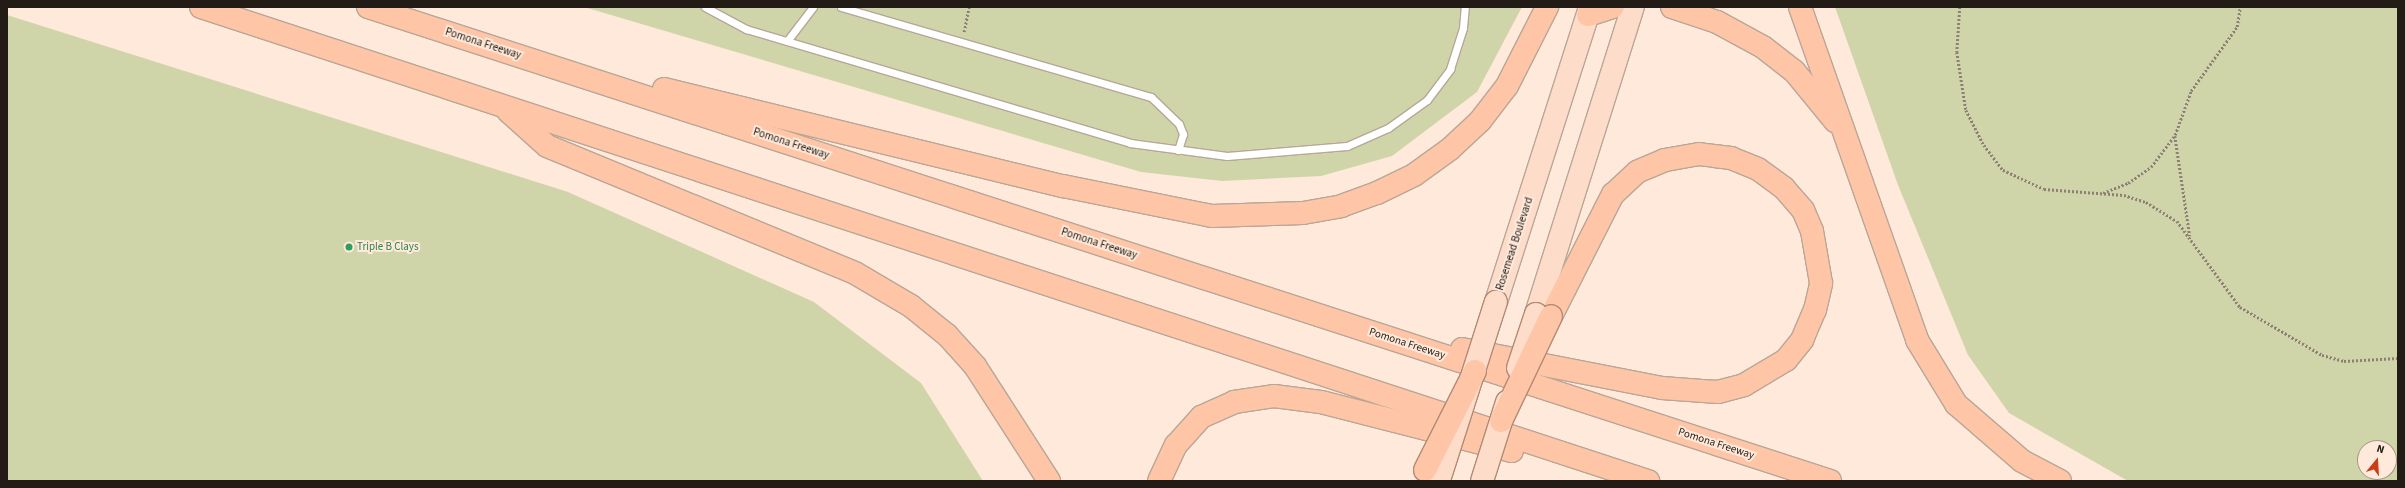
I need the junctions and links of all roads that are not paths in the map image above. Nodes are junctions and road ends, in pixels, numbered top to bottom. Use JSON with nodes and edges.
{"nodes":[{"id":1,"x":201,"y":7,"type":"edge"},
{"id":2,"x":368,"y":7,"type":"edge"},
{"id":3,"x":705,"y":7,"type":"edge"},
{"id":4,"x":813,"y":7,"type":"edge"},
{"id":5,"x":841,"y":7,"type":"edge"},
{"id":6,"x":1465,"y":7,"type":"edge"},
{"id":7,"x":1547,"y":7,"type":"edge"},
{"id":8,"x":1613,"y":7,"type":"edge"},
{"id":9,"x":1633,"y":7,"type":"edge"},
{"id":10,"x":1672,"y":7,"type":"edge"},
{"id":11,"x":1800,"y":7,"type":"edge"},
{"id":12,"x":1589,"y":11,"type":"edge"},
{"id":13,"x":787,"y":41,"type":"junction"},
{"id":14,"x":510,"y":53,"type":"junction"},
{"id":15,"x":501,"y":105,"type":"junction"},
{"id":16,"x":1840,"y":129,"type":"junction"},
{"id":17,"x":1178,"y":150,"type":"junction"},
{"id":18,"x":1543,"y":315,"type":"junction"},
{"id":19,"x":1370,"y":332,"type":"junction"},
{"id":20,"x":1475,"y":371,"type":"joint"},
{"id":21,"x":1501,"y":421,"type":"joint"},
{"id":22,"x":1431,"y":477,"type":"edge"},
{"id":23,"x":1049,"y":481,"type":"edge"},
{"id":24,"x":1158,"y":481,"type":"edge"},
{"id":25,"x":1482,"y":481,"type":"edge"},
{"id":26,"x":1632,"y":481,"type":"edge"},
{"id":27,"x":1648,"y":481,"type":"edge"},
{"id":28,"x":1830,"y":481,"type":"edge"},
{"id":29,"x":2060,"y":481,"type":"edge"}],
"edges":[{"from":1,"to":15,"type":"highway"},
{"from":2,"to":14,"type":"highway","name":"Pomona Freeway"},
{"from":3,"to":13,"type":"lane"},
{"from":4,"to":13,"type":"lane"},
{"from":5,"to":17,"type":"lane"},
{"from":6,"to":17,"type":"lane"},
{"from":7,"to":14,"type":"highway"},
{"from":8,"to":12,"type":"highway"},
{"from":9,"to":18,"type":"main road"},
{"from":10,"to":16,"type":"highway"},
{"from":11,"to":16,"type":"highway"},
{"from":12,"to":20,"type":"main road","name":"Rosemead Boulevard","bridge":true},
{"from":13,"to":17,"type":"lane"},
{"from":14,"to":19,"type":"highway","name":"Pomona Freeway"},
{"from":15,"to":23,"type":"highway"},
{"from":15,"to":27,"type":"highway"},
{"from":16,"to":29,"type":"highway"},
{"from":18,"to":19,"type":"highway"},
{"from":18,"to":21,"type":"highway","bridge":true},
{"from":19,"to":28,"type":"highway","name":"Pomona Freeway"},
{"from":20,"to":22,"type":"highway","bridge":true},
{"from":21,"to":25,"type":"main road","bridge":true},
{"from":24,"to":26,"type":"highway"}]}
